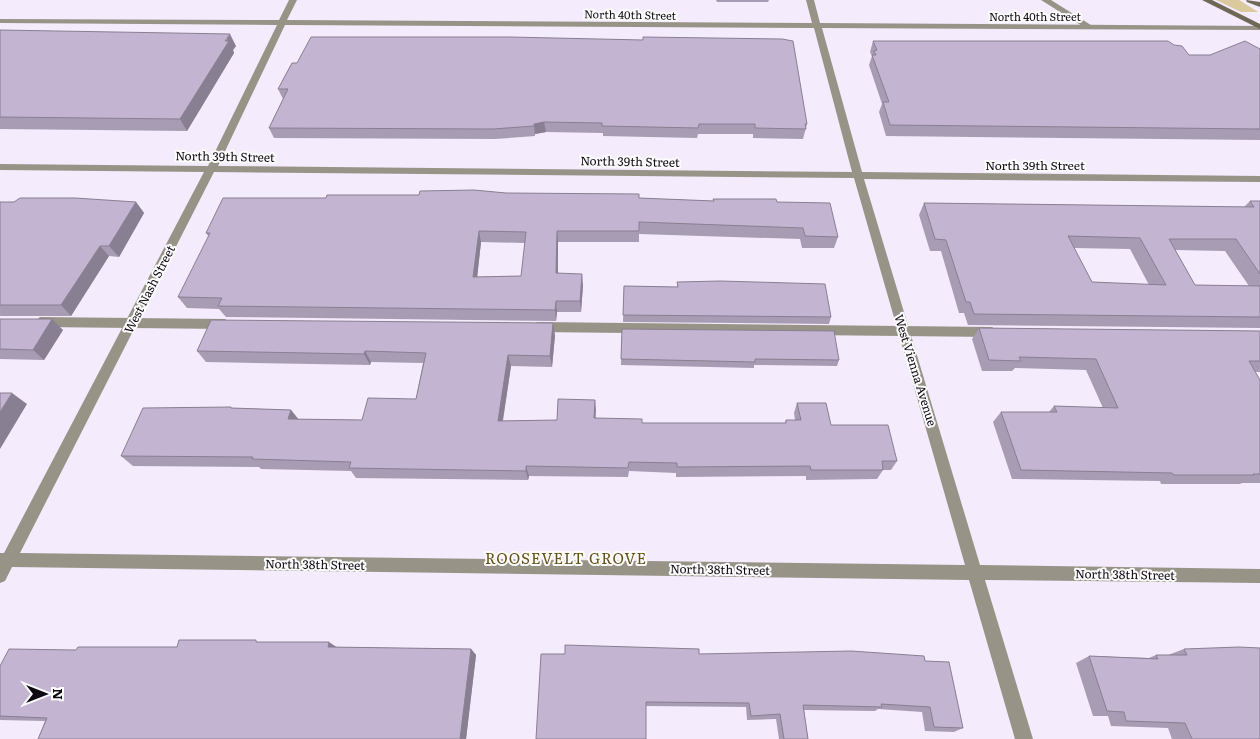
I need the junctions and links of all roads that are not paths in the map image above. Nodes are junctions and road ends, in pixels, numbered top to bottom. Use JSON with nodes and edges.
{"nodes":[{"id":1,"x":293,"y":0,"type":"edge"},
{"id":2,"x":810,"y":0,"type":"edge"},
{"id":3,"x":1045,"y":0,"type":"edge"},
{"id":4,"x":1206,"y":0,"type":"edge"},
{"id":5,"x":1250,"y":0,"type":"edge"},
{"id":6,"x":1260,"y":5,"type":"edge"},
{"id":7,"x":0,"y":21,"type":"edge"},
{"id":8,"x":282,"y":22,"type":"junction"},
{"id":9,"x":818,"y":27,"type":"junction"},
{"id":10,"x":1260,"y":27,"type":"edge"},
{"id":11,"x":1090,"y":28,"type":"junction"},
{"id":12,"x":0,"y":167,"type":"edge"},
{"id":13,"x":211,"y":169,"type":"junction"},
{"id":14,"x":858,"y":176,"type":"junction"},
{"id":15,"x":1260,"y":179,"type":"edge"},
{"id":16,"x":30,"y":322,"type":"edge"},
{"id":17,"x":132,"y":323,"type":"junction"},
{"id":18,"x":242,"y":324,"type":"edge"},
{"id":19,"x":529,"y":327,"type":"edge"},
{"id":20,"x":904,"y":330,"type":"junction"},
{"id":21,"x":1007,"y":332,"type":"edge"},
{"id":22,"x":4,"y":560,"type":"edge"},
{"id":23,"x":977,"y":572,"type":"junction"},
{"id":24,"x":0,"y":576,"type":"edge"},
{"id":25,"x":1260,"y":576,"type":"edge"},
{"id":26,"x":1024,"y":739,"type":"edge"}],
"edges":[{"from":1,"to":8,"type":"street","name":"West Nash Street"},
{"from":2,"to":9,"type":"street","name":"West Vienna Avenue"},
{"from":3,"to":11,"type":"street"},
{"from":4,"to":10,"type":"street"},
{"from":5,"to":6,"type":"street"},
{"from":7,"to":8,"type":"street","name":"North 40th Street"},
{"from":8,"to":9,"type":"street","name":"North 40th Street"},
{"from":8,"to":13,"type":"street","name":"West Nash Street"},
{"from":9,"to":11,"type":"street","name":"North 40th Street"},
{"from":9,"to":14,"type":"street","name":"West Vienna Avenue"},
{"from":10,"to":11,"type":"street","name":"North 40th Street"},
{"from":12,"to":13,"type":"street","name":"North 39th Street"},
{"from":13,"to":14,"type":"street","name":"North 39th Street"},
{"from":13,"to":17,"type":"street","name":"West Nash Street"},
{"from":14,"to":15,"type":"street","name":"North 39th Street"},
{"from":14,"to":20,"type":"street","name":"West Vienna Avenue"},
{"from":16,"to":17,"type":"street"},
{"from":17,"to":18,"type":"street"},
{"from":17,"to":22,"type":"street","name":"West Nash Street"},
{"from":19,"to":20,"type":"street"},
{"from":20,"to":21,"type":"street"},
{"from":20,"to":23,"type":"street","name":"West Vienna Avenue"},
{"from":22,"to":23,"type":"street","name":"North 38th Street"},
{"from":22,"to":24,"type":"street","name":"West Nash Street"},
{"from":23,"to":25,"type":"street","name":"North 38th Street"},
{"from":23,"to":26,"type":"street","name":"West Vienna Avenue"}]}
